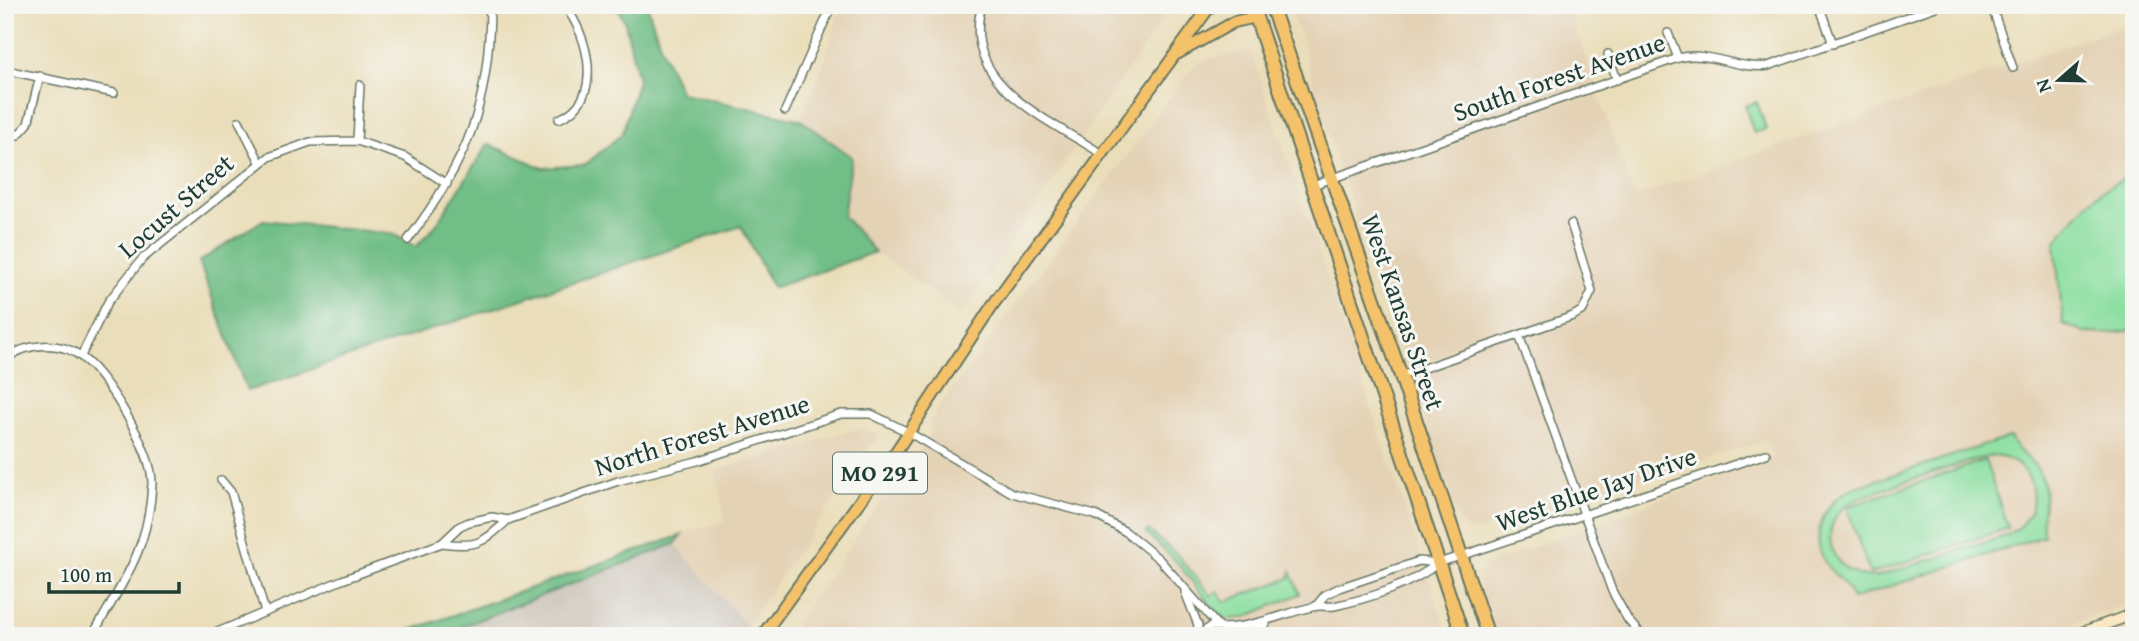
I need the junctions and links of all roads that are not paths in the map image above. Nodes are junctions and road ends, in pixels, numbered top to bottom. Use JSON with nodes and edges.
{"nodes":[{"id":1,"x":490,"y":5,"type":"edge"},
{"id":2,"x":564,"y":5,"type":"edge"},
{"id":3,"x":832,"y":5,"type":"edge"},
{"id":4,"x":982,"y":5,"type":"edge"},
{"id":5,"x":1211,"y":5,"type":"edge"},
{"id":6,"x":1271,"y":5,"type":"edge"},
{"id":7,"x":1280,"y":5,"type":"edge"},
{"id":8,"x":1819,"y":5,"type":"edge"},
{"id":9,"x":1941,"y":5,"type":"edge"},
{"id":10,"x":1991,"y":5,"type":"edge"},
{"id":11,"x":1254,"y":11,"type":"edge"},
{"id":12,"x":1668,"y":33,"type":"dead end"},
{"id":13,"x":1282,"y":34,"type":"junction"},
{"id":14,"x":1833,"y":44,"type":"junction"},
{"id":15,"x":1608,"y":54,"type":"dead end"},
{"id":16,"x":1175,"y":55,"type":"junction"},
{"id":17,"x":1678,"y":58,"type":"junction"},
{"id":18,"x":2013,"y":68,"type":"dead end"},
{"id":19,"x":5,"y":70,"type":"edge"},
{"id":20,"x":40,"y":76,"type":"junction"},
{"id":21,"x":1617,"y":80,"type":"junction"},
{"id":22,"x":360,"y":85,"type":"dead end"},
{"id":23,"x":114,"y":93,"type":"dead end"},
{"id":24,"x":785,"y":111,"type":"dead end"},
{"id":25,"x":559,"y":119,"type":"dead end"},
{"id":26,"x":239,"y":121,"type":"dead end"},
{"id":27,"x":18,"y":135,"type":"dead end"},
{"id":28,"x":357,"y":141,"type":"junction"},
{"id":29,"x":1102,"y":154,"type":"junction"},
{"id":30,"x":260,"y":162,"type":"junction"},
{"id":31,"x":1332,"y":178,"type":"junction"},
{"id":32,"x":447,"y":184,"type":"junction"},
{"id":33,"x":1313,"y":185,"type":"junction"},
{"id":34,"x":1571,"y":224,"type":"dead end"},
{"id":35,"x":408,"y":240,"type":"dead end"},
{"id":36,"x":1519,"y":335,"type":"junction"},
{"id":37,"x":81,"y":356,"type":"junction"},
{"id":38,"x":5,"y":360,"type":"edge"},
{"id":39,"x":1401,"y":376,"type":"junction"},
{"id":40,"x":908,"y":432,"type":"junction"},
{"id":41,"x":1766,"y":454,"type":"dead end"},
{"id":42,"x":221,"y":480,"type":"dead end"},
{"id":43,"x":1585,"y":517,"type":"junction"},
{"id":44,"x":508,"y":520,"type":"junction"},
{"id":45,"x":442,"y":543,"type":"junction"},
{"id":46,"x":1461,"y":556,"type":"junction"},
{"id":47,"x":1438,"y":563,"type":"junction"},
{"id":48,"x":1183,"y":588,"type":"junction"},
{"id":49,"x":1316,"y":606,"type":"junction"},
{"id":50,"x":265,"y":612,"type":"junction"},
{"id":51,"x":2134,"y":614,"type":"edge"},
{"id":52,"x":1273,"y":620,"type":"junction"},
{"id":53,"x":1221,"y":627,"type":"junction"},
{"id":54,"x":92,"y":636,"type":"edge"},
{"id":55,"x":208,"y":636,"type":"edge"},
{"id":56,"x":762,"y":636,"type":"edge"},
{"id":57,"x":1197,"y":636,"type":"edge"},
{"id":58,"x":1231,"y":636,"type":"edge"},
{"id":59,"x":1248,"y":636,"type":"edge"},
{"id":60,"x":1463,"y":636,"type":"edge"},
{"id":61,"x":1488,"y":636,"type":"edge"},
{"id":62,"x":1642,"y":636,"type":"edge"},
{"id":63,"x":2072,"y":636,"type":"edge"}],
"edges":[{"from":1,"to":32,"type":"street"},
{"from":2,"to":25,"type":"street"},
{"from":3,"to":24,"type":"street"},
{"from":4,"to":29,"type":"street"},
{"from":5,"to":16,"type":"main road","number":"MO 291"},
{"from":6,"to":13,"type":"highway","name":"West Kansas Street"},
{"from":7,"to":13,"type":"highway"},
{"from":8,"to":14,"type":"street"},
{"from":9,"to":14,"type":"street","name":"South Forest Avenue"},
{"from":10,"to":18,"type":"street"},
{"from":11,"to":16,"type":"main road"},
{"from":11,"to":33,"type":"highway","name":"West Kansas Street"},
{"from":12,"to":17,"type":"street"},
{"from":13,"to":31,"type":"highway","name":"West Kansas Street"},
{"from":14,"to":17,"type":"street","name":"South Forest Avenue"},
{"from":15,"to":21,"type":"street"},
{"from":16,"to":29,"type":"main road","number":"MO 291"},
{"from":17,"to":21,"type":"street","name":"South Forest Avenue"},
{"from":19,"to":20,"type":"street"},
{"from":20,"to":23,"type":"street"},
{"from":20,"to":27,"type":"street"},
{"from":21,"to":31,"type":"street","name":"South Forest Avenue"},
{"from":22,"to":28,"type":"street"},
{"from":26,"to":30,"type":"street","name":"Locust Street"},
{"from":28,"to":30,"type":"street","name":"Locust Street"},
{"from":28,"to":32,"type":"street","name":"Locust Street"},
{"from":29,"to":40,"type":"main road","number":"MO 291"},
{"from":30,"to":37,"type":"street","name":"Locust Street"},
{"from":31,"to":33,"type":"street","name":"South Forest Avenue"},
{"from":31,"to":39,"type":"highway","name":"West Kansas Street"},
{"from":32,"to":35,"type":"street"},
{"from":33,"to":47,"type":"highway","name":"West Kansas Street"},
{"from":34,"to":36,"type":"street"},
{"from":36,"to":39,"type":"street"},
{"from":36,"to":43,"type":"street"},
{"from":37,"to":38,"type":"street"},
{"from":37,"to":54,"type":"street"},
{"from":39,"to":46,"type":"highway","name":"West Kansas Street"},
{"from":40,"to":44,"type":"street","name":"North Forest Avenue"},
{"from":40,"to":48,"type":"street","name":"North Forest Avenue"},
{"from":40,"to":56,"type":"main road","number":"MO 291"},
{"from":41,"to":43,"type":"street","name":"West Blue Jay Drive"},
{"from":42,"to":50,"type":"street"},
{"from":43,"to":46,"type":"street","name":"West Blue Jay Drive"},
{"from":43,"to":62,"type":"street"},
{"from":44,"to":45,"type":"street","name":"North Forest Avenue"},
{"from":44,"to":45,"type":"street","name":"North Forest Avenue"},
{"from":45,"to":50,"type":"street","name":"North Forest Avenue"},
{"from":46,"to":47,"type":"street","name":"West Blue Jay Drive"},
{"from":46,"to":61,"type":"highway","name":"West Kansas Street"},
{"from":47,"to":49,"type":"street"},
{"from":47,"to":49,"type":"street"},
{"from":47,"to":60,"type":"highway","name":"West Kansas Street"},
{"from":48,"to":53,"type":"street","name":"North Forest Avenue"},
{"from":48,"to":57,"type":"street"},
{"from":49,"to":52,"type":"street"},
{"from":50,"to":55,"type":"street","name":"North Forest Avenue"},
{"from":51,"to":63,"type":"main road"},
{"from":52,"to":53,"type":"street"},
{"from":52,"to":59,"type":"street"},
{"from":53,"to":57,"type":"street"},
{"from":53,"to":58,"type":"street","name":"North Forest Avenue"}]}
